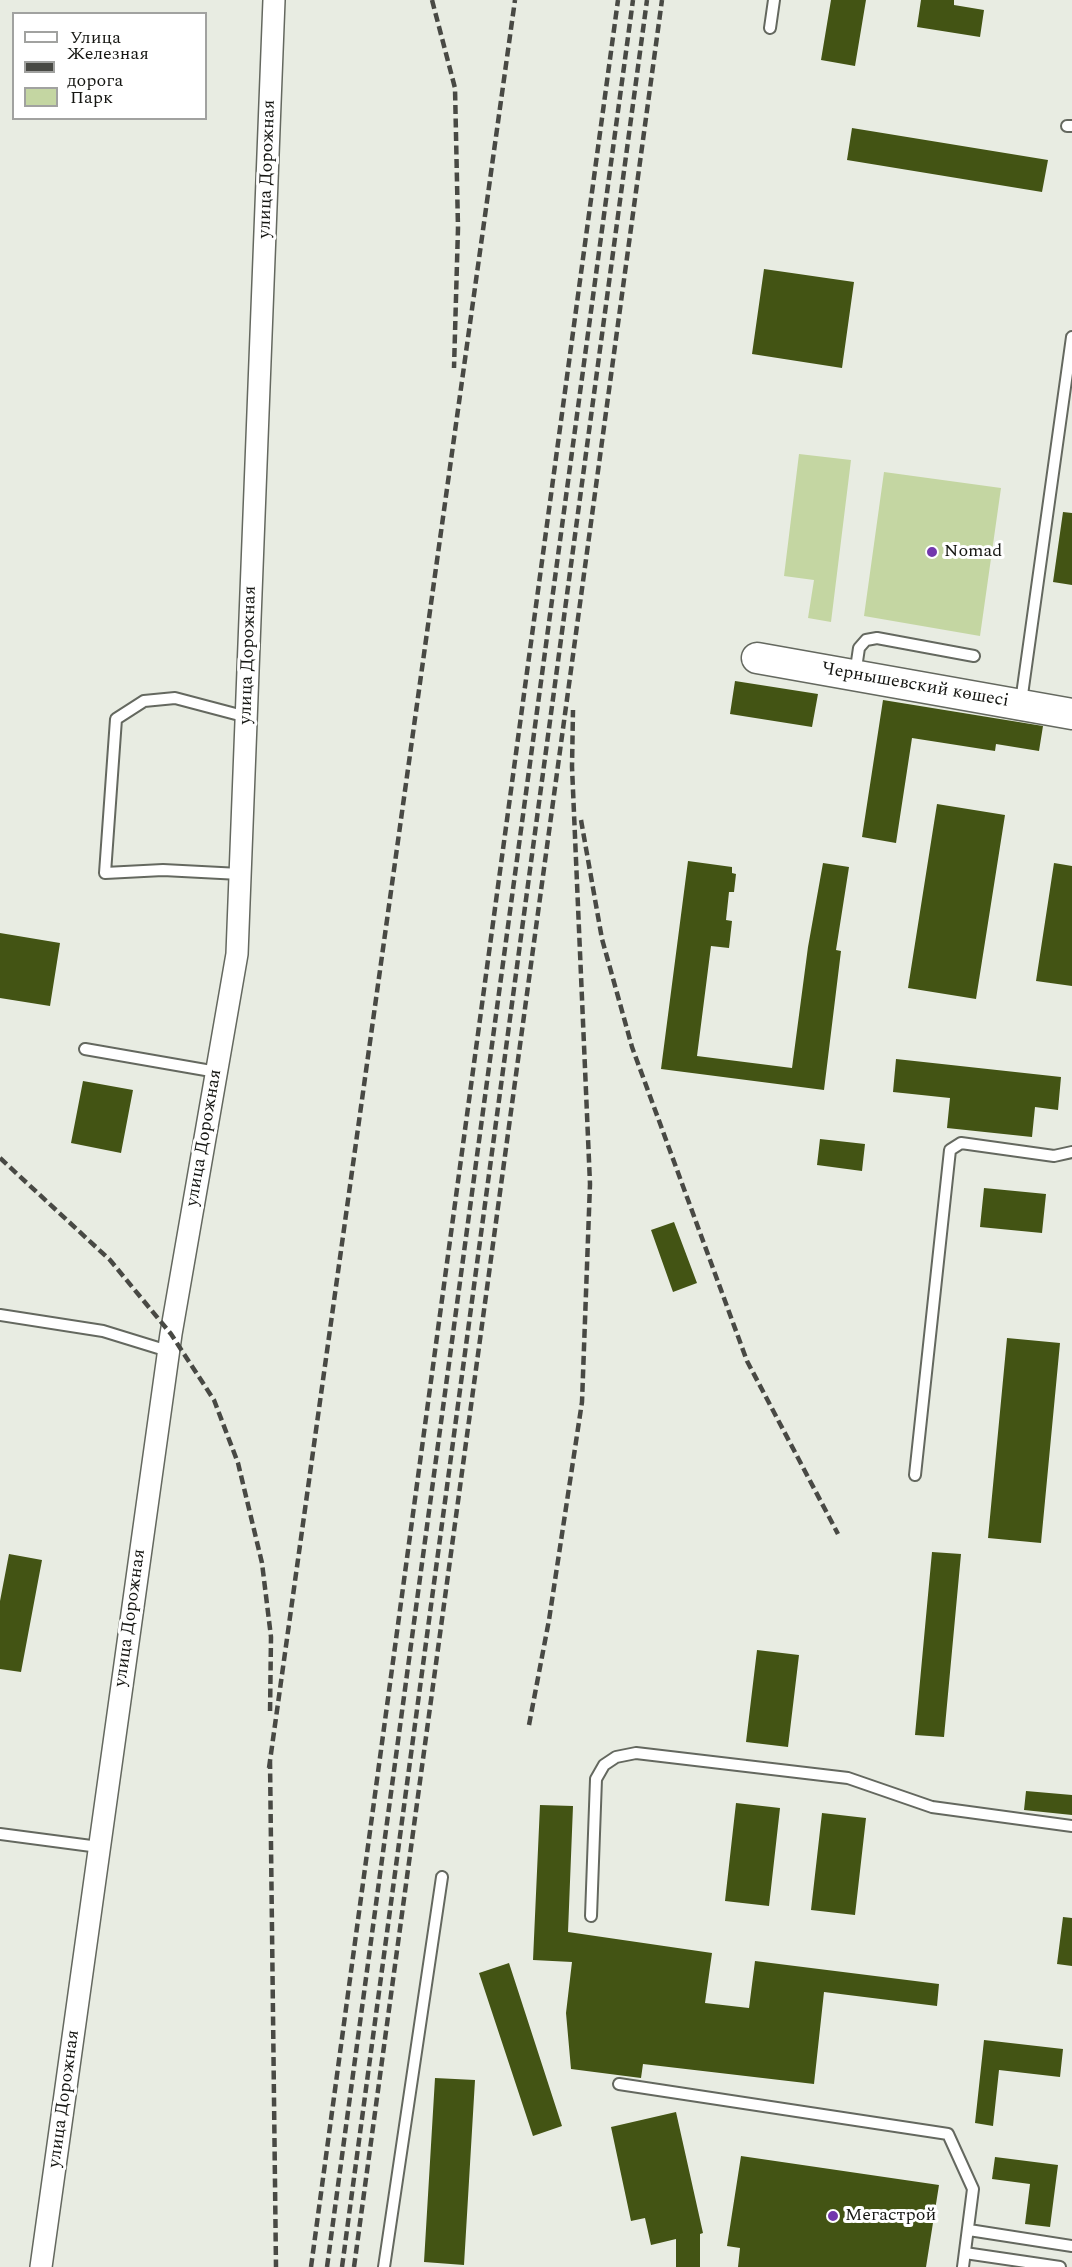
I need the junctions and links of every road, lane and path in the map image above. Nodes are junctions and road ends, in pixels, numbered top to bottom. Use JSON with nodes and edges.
{"nodes":[{"id":1,"x":274,"y":0,"type":"edge"},
{"id":2,"x":774,"y":0,"type":"edge"},
{"id":3,"x":770,"y":28,"type":"dead end"},
{"id":4,"x":1072,"y":337,"type":"edge"},
{"id":5,"x":974,"y":656,"type":"dead end"},
{"id":6,"x":758,"y":658,"type":"dead end"},
{"id":7,"x":855,"y":675,"type":"junction"},
{"id":8,"x":1020,"y":705,"type":"junction"},
{"id":9,"x":1072,"y":714,"type":"edge"},
{"id":10,"x":246,"y":717,"type":"junction"},
{"id":11,"x":240,"y":874,"type":"junction"},
{"id":12,"x":85,"y":1049,"type":"dead end"},
{"id":13,"x":217,"y":1072,"type":"junction"},
{"id":14,"x":1072,"y":1152,"type":"edge"},
{"id":15,"x":0,"y":1315,"type":"edge"},
{"id":16,"x":168,"y":1351,"type":"junction"},
{"id":17,"x":915,"y":1475,"type":"dead end"},
{"id":18,"x":1072,"y":1826,"type":"edge"},
{"id":19,"x":0,"y":1834,"type":"edge"},
{"id":20,"x":99,"y":1847,"type":"junction"},
{"id":21,"x":442,"y":1877,"type":"dead end"},
{"id":22,"x":591,"y":1916,"type":"dead end"},
{"id":23,"x":618,"y":2084,"type":"dead end"},
{"id":24,"x":969,"y":2230,"type":"junction"},
{"id":25,"x":1072,"y":2246,"type":"edge"},
{"id":26,"x":965,"y":2253,"type":"junction"},
{"id":27,"x":41,"y":2267,"type":"edge"},
{"id":28,"x":384,"y":2267,"type":"edge"},
{"id":29,"x":963,"y":2267,"type":"edge"},
{"id":30,"x":1060,"y":2267,"type":"edge"}],
"edges":[{"from":1,"to":10,"type":"street","name":"улица Дорожная"},
{"from":2,"to":3,"type":"lane"},
{"from":4,"to":8,"type":"lane"},
{"from":5,"to":7,"type":"lane"},
{"from":6,"to":7,"type":"street","name":"Чернышевский көшесі"},
{"from":7,"to":8,"type":"street","name":"Чернышевский көшесі"},
{"from":8,"to":9,"type":"street","name":"Чернышевский көшесі"},
{"from":10,"to":11,"type":"street","name":"улица Дорожная"},
{"from":10,"to":11,"type":"lane"},
{"from":11,"to":13,"type":"street","name":"улица Дорожная"},
{"from":12,"to":13,"type":"lane"},
{"from":13,"to":16,"type":"street","name":"улица Дорожная"},
{"from":14,"to":17,"type":"lane"},
{"from":15,"to":16,"type":"lane"},
{"from":16,"to":20,"type":"street","name":"улица Дорожная"},
{"from":18,"to":22,"type":"lane"},
{"from":19,"to":20,"type":"lane"},
{"from":20,"to":27,"type":"street","name":"улица Дорожная"},
{"from":21,"to":28,"type":"lane"},
{"from":23,"to":24,"type":"lane"},
{"from":24,"to":25,"type":"lane"},
{"from":24,"to":26,"type":"lane"},
{"from":26,"to":29,"type":"lane"},
{"from":26,"to":30,"type":"lane"}]}
